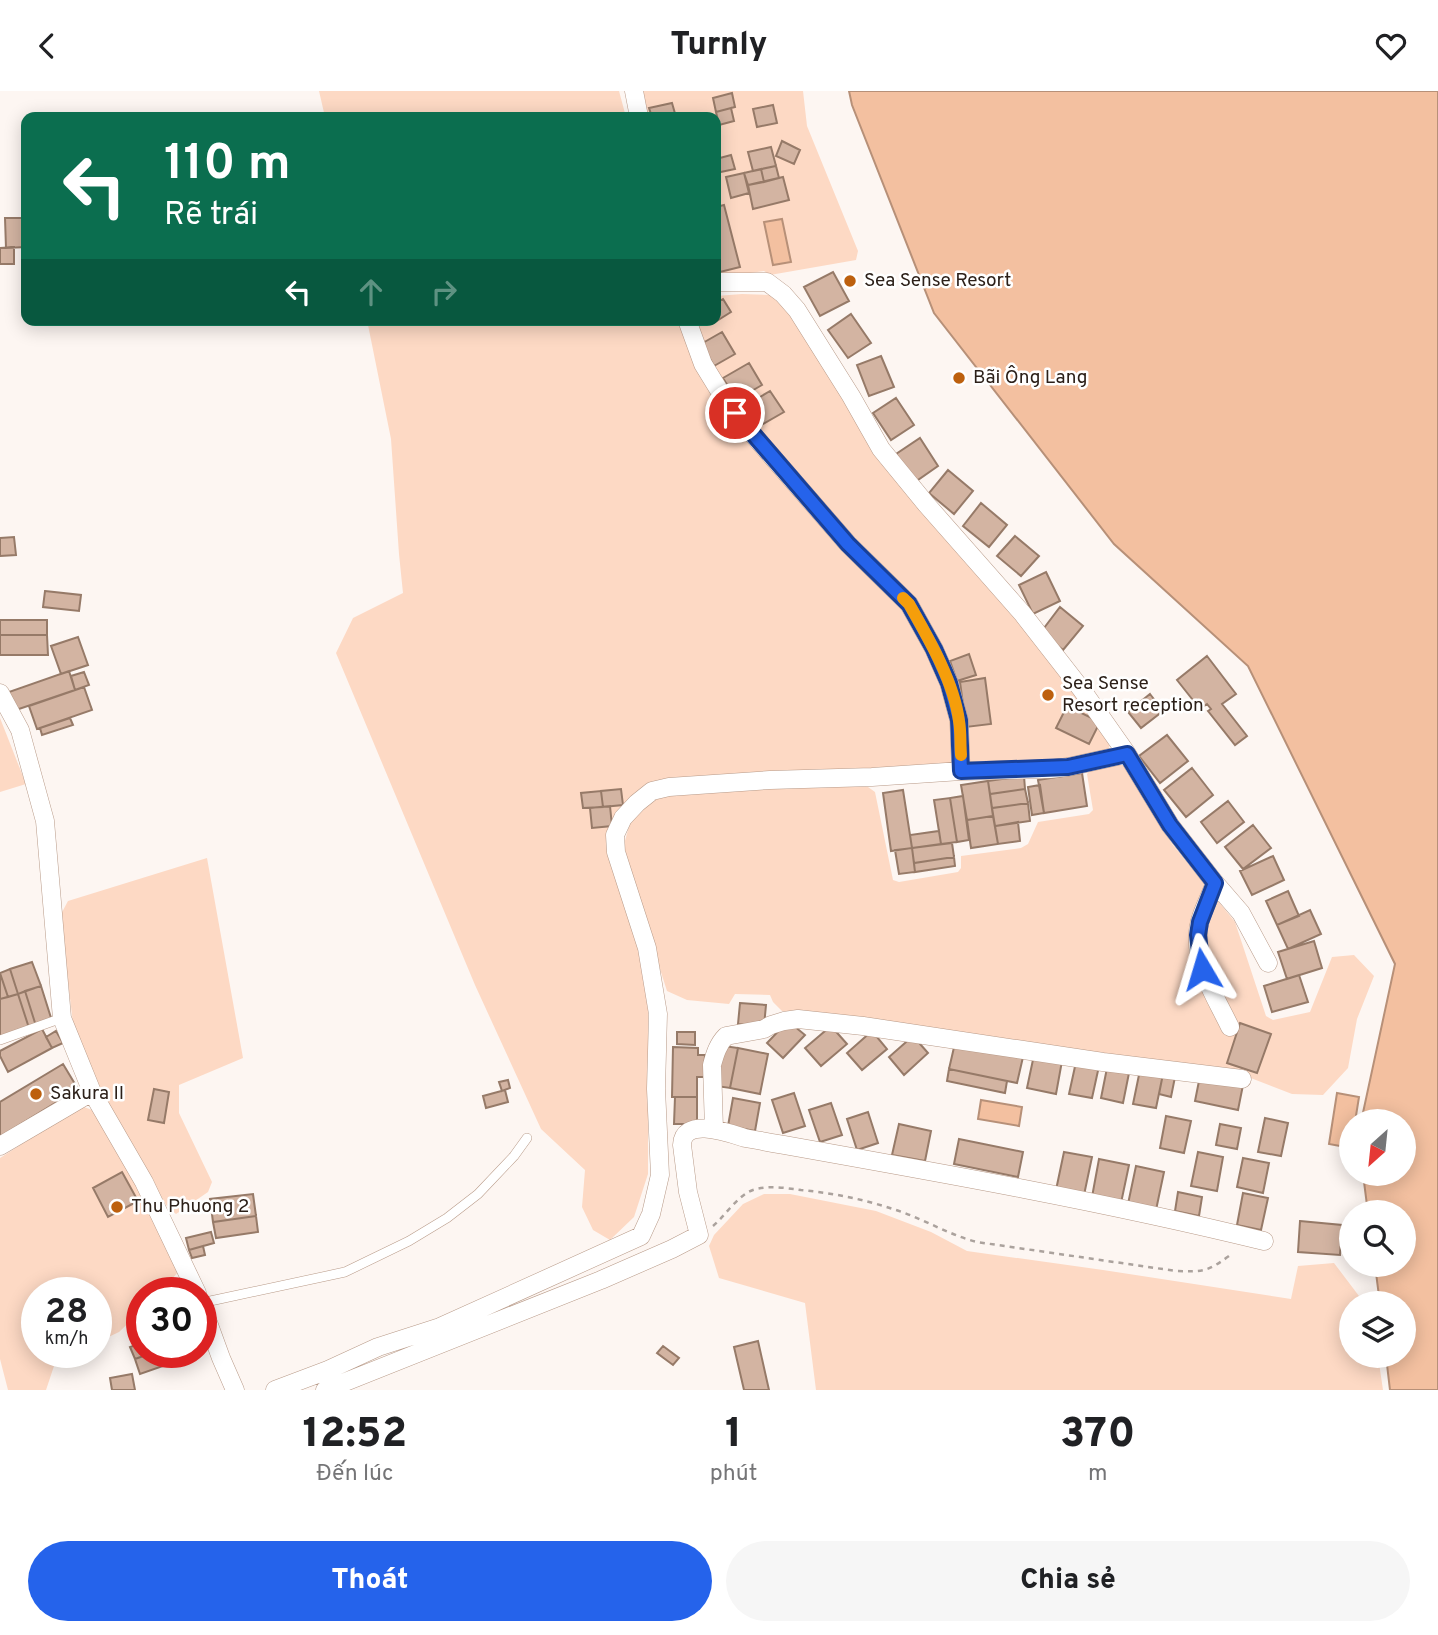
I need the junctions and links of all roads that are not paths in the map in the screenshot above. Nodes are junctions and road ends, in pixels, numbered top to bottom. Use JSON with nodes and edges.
{"nodes":[{"id":1,"x":634,"y":91,"type":"edge"},
{"id":2,"x":638,"y":112,"type":"edge"},
{"id":3,"x":721,"y":282,"type":"edge"},
{"id":4,"x":689,"y":326,"type":"edge"},
{"id":5,"x":0,"y":693,"type":"edge"},
{"id":6,"x":1127,"y":754,"type":"junction"},
{"id":7,"x":961,"y":771,"type":"junction"},
{"id":8,"x":1215,"y":883,"type":"junction"},
{"id":9,"x":1268,"y":963,"type":"dead end"},
{"id":10,"x":62,"y":1018,"type":"junction"},
{"id":11,"x":1230,"y":1027,"type":"dead end"},
{"id":12,"x":0,"y":1040,"type":"edge"},
{"id":13,"x":1242,"y":1079,"type":"dead end"},
{"id":14,"x":92,"y":1092,"type":"junction"},
{"id":15,"x":715,"y":1129,"type":"junction"},
{"id":16,"x":527,"y":1138,"type":"dead end"},
{"id":17,"x":0,"y":1146,"type":"edge"},
{"id":18,"x":1264,"y":1241,"type":"dead end"},
{"id":19,"x":189,"y":1277,"type":"edge"},
{"id":20,"x":217,"y":1300,"type":"edge"},
{"id":21,"x":217,"y":1347,"type":"edge"},
{"id":22,"x":235,"y":1390,"type":"edge"},
{"id":23,"x":275,"y":1390,"type":"edge"},
{"id":24,"x":325,"y":1390,"type":"edge"}],
"edges":[{"from":1,"to":2,"type":"street"},
{"from":3,"to":6,"type":"street"},
{"from":4,"to":7,"type":"street"},
{"from":5,"to":10,"type":"street"},
{"from":6,"to":7,"type":"street"},
{"from":6,"to":8,"type":"street"},
{"from":7,"to":23,"type":"street"},
{"from":8,"to":9,"type":"street"},
{"from":8,"to":11,"type":"street"},
{"from":10,"to":12,"type":"lane"},
{"from":10,"to":14,"type":"street"},
{"from":13,"to":15,"type":"street"},
{"from":14,"to":17,"type":"street"},
{"from":14,"to":19,"type":"street"},
{"from":15,"to":18,"type":"street"},
{"from":15,"to":24,"type":"street"},
{"from":16,"to":20,"type":"lane"},
{"from":21,"to":22,"type":"street"}]}
